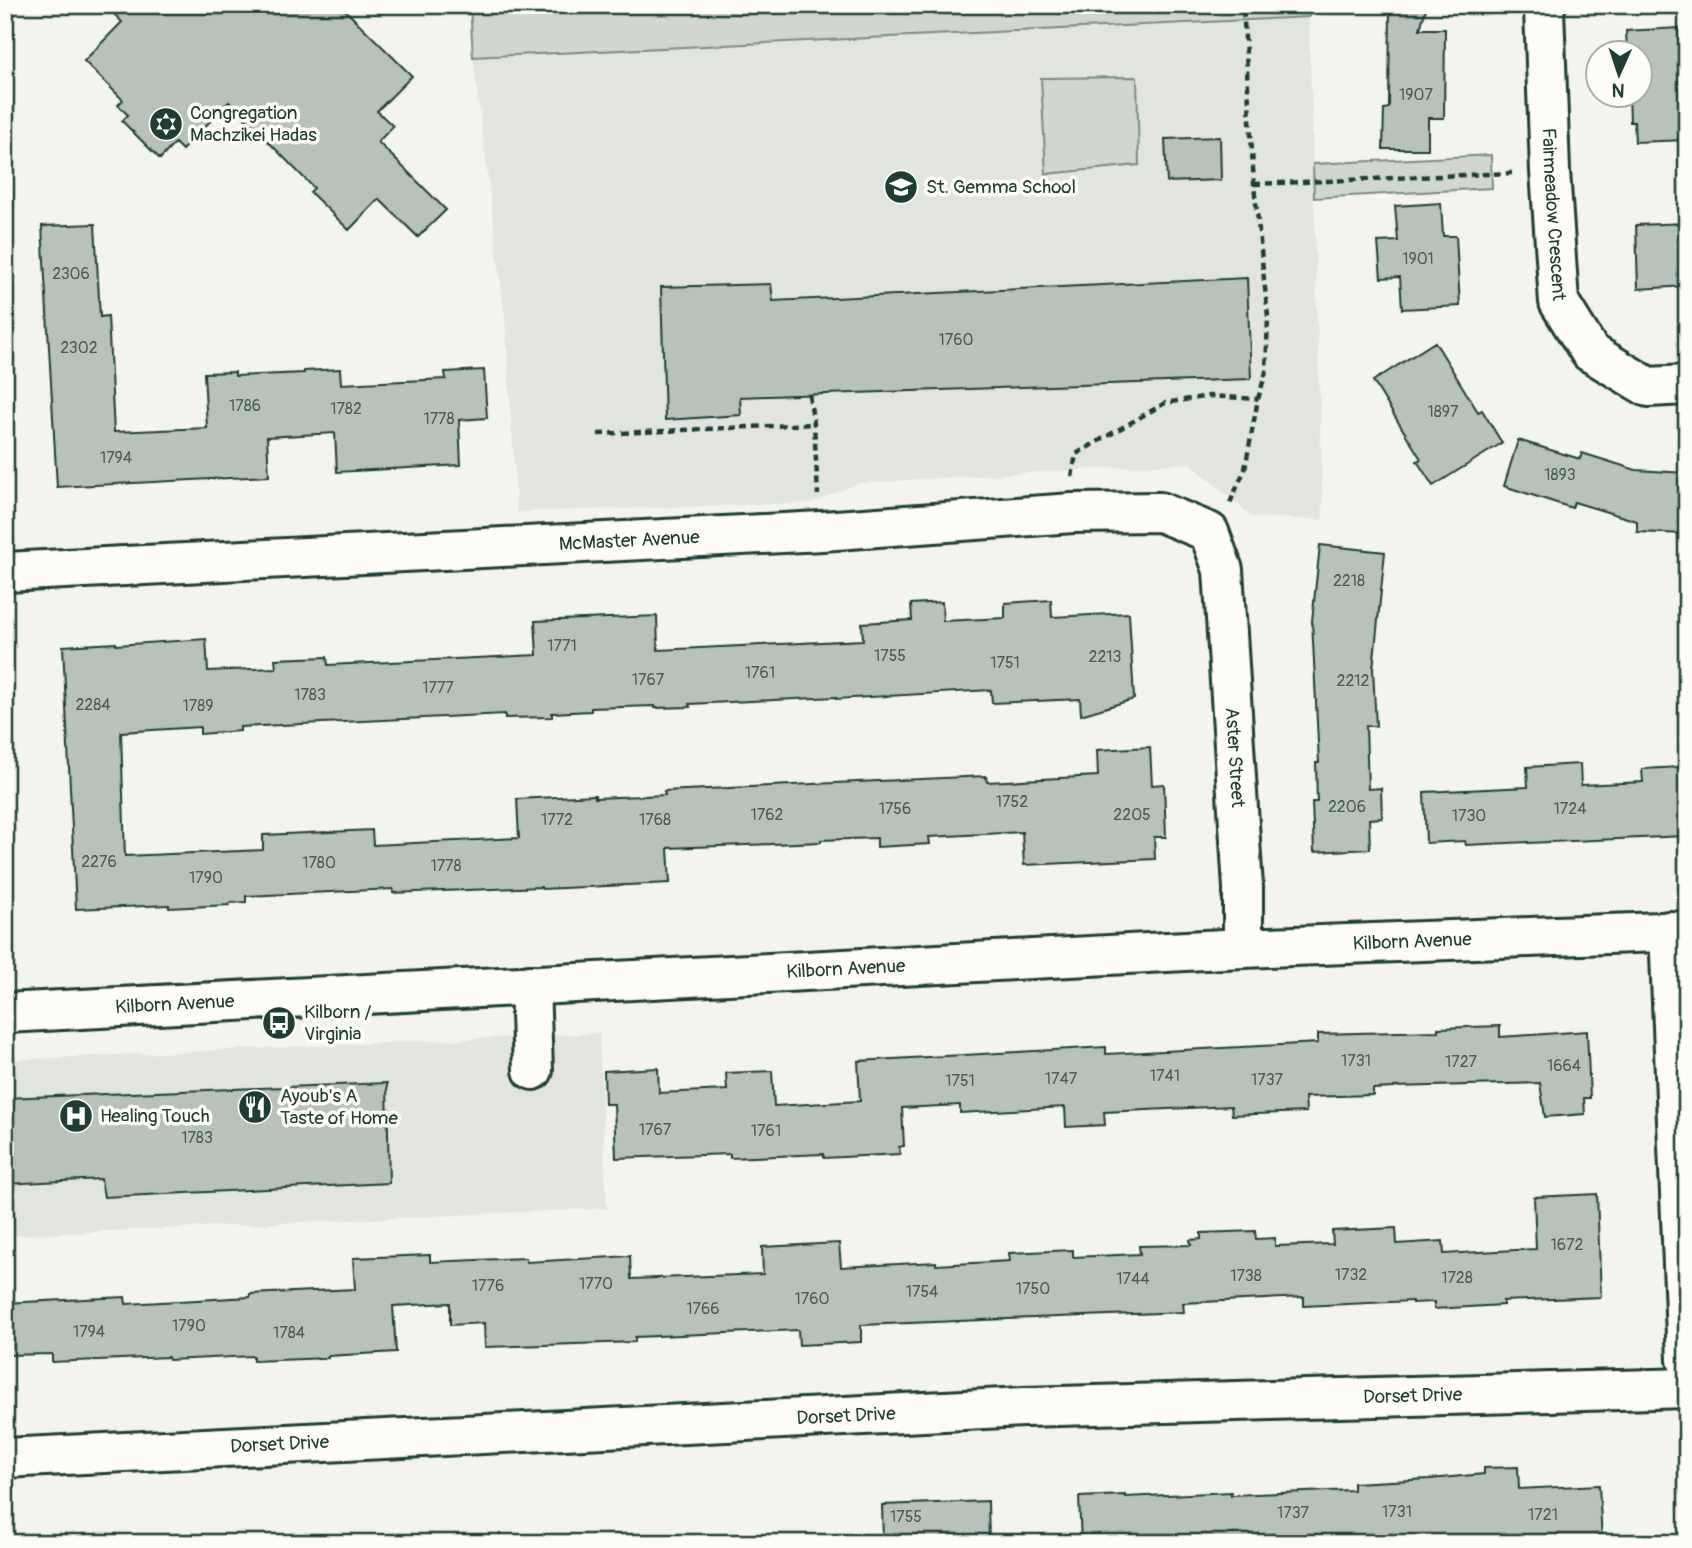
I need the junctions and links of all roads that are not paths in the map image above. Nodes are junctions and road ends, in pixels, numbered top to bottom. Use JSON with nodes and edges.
{"nodes":[{"id":1,"x":1546,"y":5,"type":"edge"},
{"id":2,"x":1687,"y":385,"type":"edge"},
{"id":3,"x":1223,"y":570,"type":"joint"},
{"id":4,"x":5,"y":572,"type":"edge"},
{"id":5,"x":1678,"y":931,"type":"edge"},
{"id":6,"x":1243,"y":948,"type":"junction"},
{"id":7,"x":530,"y":985,"type":"junction"},
{"id":8,"x":5,"y":1013,"type":"edge"},
{"id":9,"x":533,"y":1070,"type":"dead end"},
{"id":10,"x":1687,"y":1360,"type":"edge"},
{"id":11,"x":1687,"y":1388,"type":"edge"},
{"id":12,"x":5,"y":1458,"type":"edge"}],
"edges":[{"from":1,"to":2,"type":"street","name":"Fairmeadow Crescent"},
{"from":3,"to":4,"type":"street","name":"McMaster Avenue"},
{"from":3,"to":6,"type":"street","name":"Aster Street"},
{"from":5,"to":6,"type":"street","name":"Kilborn Avenue"},
{"from":5,"to":10,"type":"street"},
{"from":6,"to":7,"type":"street","name":"Kilborn Avenue"},
{"from":7,"to":8,"type":"street","name":"Kilborn Avenue"},
{"from":7,"to":9,"type":"street"},
{"from":11,"to":12,"type":"street","name":"Dorset Drive"}]}
